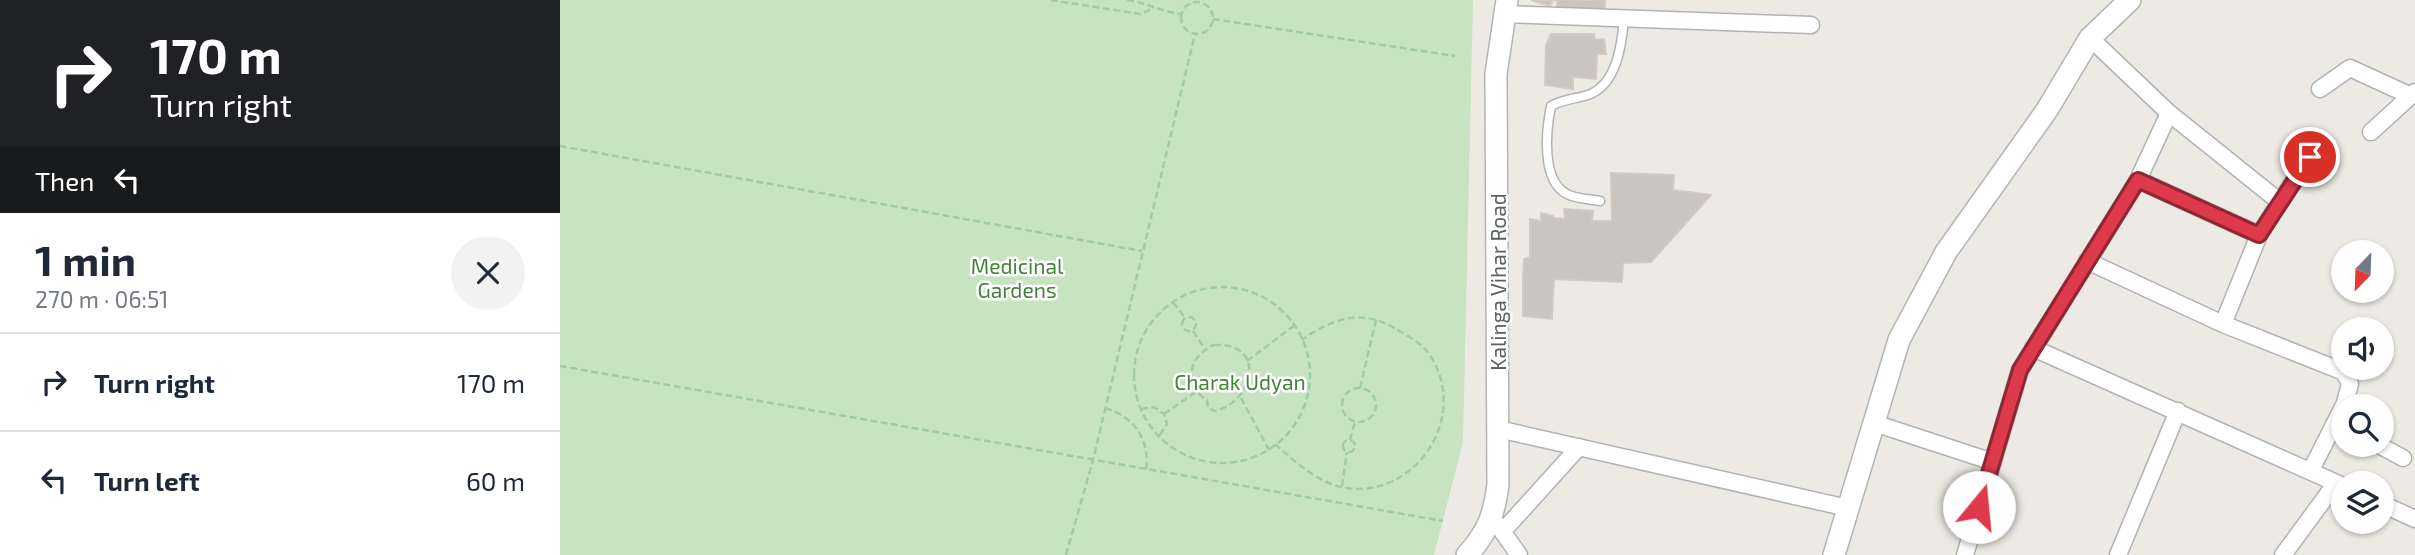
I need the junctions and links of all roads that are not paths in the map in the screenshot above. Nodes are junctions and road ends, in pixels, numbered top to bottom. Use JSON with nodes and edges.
{"nodes":[{"id":1,"x":2130,"y":0,"type":"edge"},
{"id":2,"x":1505,"y":7,"type":"edge"},
{"id":3,"x":1623,"y":18,"type":"junction"},
{"id":4,"x":1811,"y":25,"type":"dead end"},
{"id":5,"x":2090,"y":38,"type":"junction"},
{"id":6,"x":2320,"y":89,"type":"dead end"},
{"id":7,"x":2413,"y":94,"type":"edge"},
{"id":8,"x":2169,"y":113,"type":"junction"},
{"id":9,"x":2371,"y":132,"type":"dead end"},
{"id":10,"x":2310,"y":157,"type":"dead end"},
{"id":11,"x":2138,"y":180,"type":"junction"},
{"id":12,"x":1600,"y":201,"type":"dead end"},
{"id":13,"x":2280,"y":202,"type":"junction"},
{"id":14,"x":2259,"y":235,"type":"junction"},
{"id":15,"x":2087,"y":261,"type":"junction"},
{"id":16,"x":2223,"y":324,"type":"junction"},
{"id":17,"x":2033,"y":348,"type":"junction"},
{"id":18,"x":2347,"y":394,"type":"edge"},
{"id":19,"x":2178,"y":411,"type":"junction"},
{"id":20,"x":1874,"y":423,"type":"junction"},
{"id":21,"x":1498,"y":429,"type":"junction"},
{"id":22,"x":2331,"y":438,"type":"edge"},
{"id":23,"x":1579,"y":447,"type":"junction"},
{"id":24,"x":2394,"y":453,"type":"edge"},
{"id":25,"x":2403,"y":458,"type":"dead end"},
{"id":26,"x":1993,"y":463,"type":"junction"},
{"id":27,"x":2311,"y":470,"type":"junction"},
{"id":28,"x":2331,"y":480,"type":"edge"},
{"id":29,"x":2331,"y":496,"type":"edge"},
{"id":30,"x":1848,"y":508,"type":"junction"},
{"id":31,"x":2394,"y":508,"type":"edge"},
{"id":32,"x":2414,"y":515,"type":"edge"},
{"id":33,"x":1499,"y":525,"type":"junction"},
{"id":34,"x":1969,"y":554,"type":"edge"},
{"id":35,"x":1467,"y":555,"type":"edge"},
{"id":36,"x":1519,"y":555,"type":"edge"},
{"id":37,"x":1834,"y":555,"type":"edge"},
{"id":38,"x":2118,"y":555,"type":"edge"},
{"id":39,"x":2283,"y":555,"type":"edge"}],
"edges":[{"from":1,"to":5,"type":"street"},
{"from":2,"to":3,"type":"street"},
{"from":2,"to":21,"type":"street","name":"Kalinga Vihar Road"},
{"from":3,"to":4,"type":"street"},
{"from":3,"to":12,"type":"lane"},
{"from":5,"to":8,"type":"street"},
{"from":5,"to":20,"type":"street"},
{"from":6,"to":7,"type":"street"},
{"from":7,"to":9,"type":"street"},
{"from":8,"to":11,"type":"street"},
{"from":8,"to":13,"type":"street"},
{"from":10,"to":13,"type":"street"},
{"from":11,"to":14,"type":"street"},
{"from":11,"to":15,"type":"street"},
{"from":13,"to":14,"type":"street"},
{"from":14,"to":16,"type":"street"},
{"from":15,"to":16,"type":"street"},
{"from":15,"to":17,"type":"street"},
{"from":16,"to":18,"type":"street"},
{"from":17,"to":19,"type":"street"},
{"from":17,"to":26,"type":"street"},
{"from":19,"to":27,"type":"street"},
{"from":19,"to":38,"type":"street"},
{"from":20,"to":26,"type":"street"},
{"from":20,"to":30,"type":"street"},
{"from":21,"to":23,"type":"street"},
{"from":21,"to":33,"type":"street","name":"Kalinga Vihar Road"},
{"from":22,"to":27,"type":"street"},
{"from":23,"to":30,"type":"street"},
{"from":23,"to":33,"type":"street"},
{"from":24,"to":25,"type":"street"},
{"from":26,"to":34,"type":"street"},
{"from":27,"to":28,"type":"street"},
{"from":29,"to":39,"type":"street"},
{"from":30,"to":37,"type":"street"},
{"from":31,"to":32,"type":"street"},
{"from":33,"to":35,"type":"street","name":"Kalinga Vihar Road"},
{"from":33,"to":36,"type":"street"}]}
